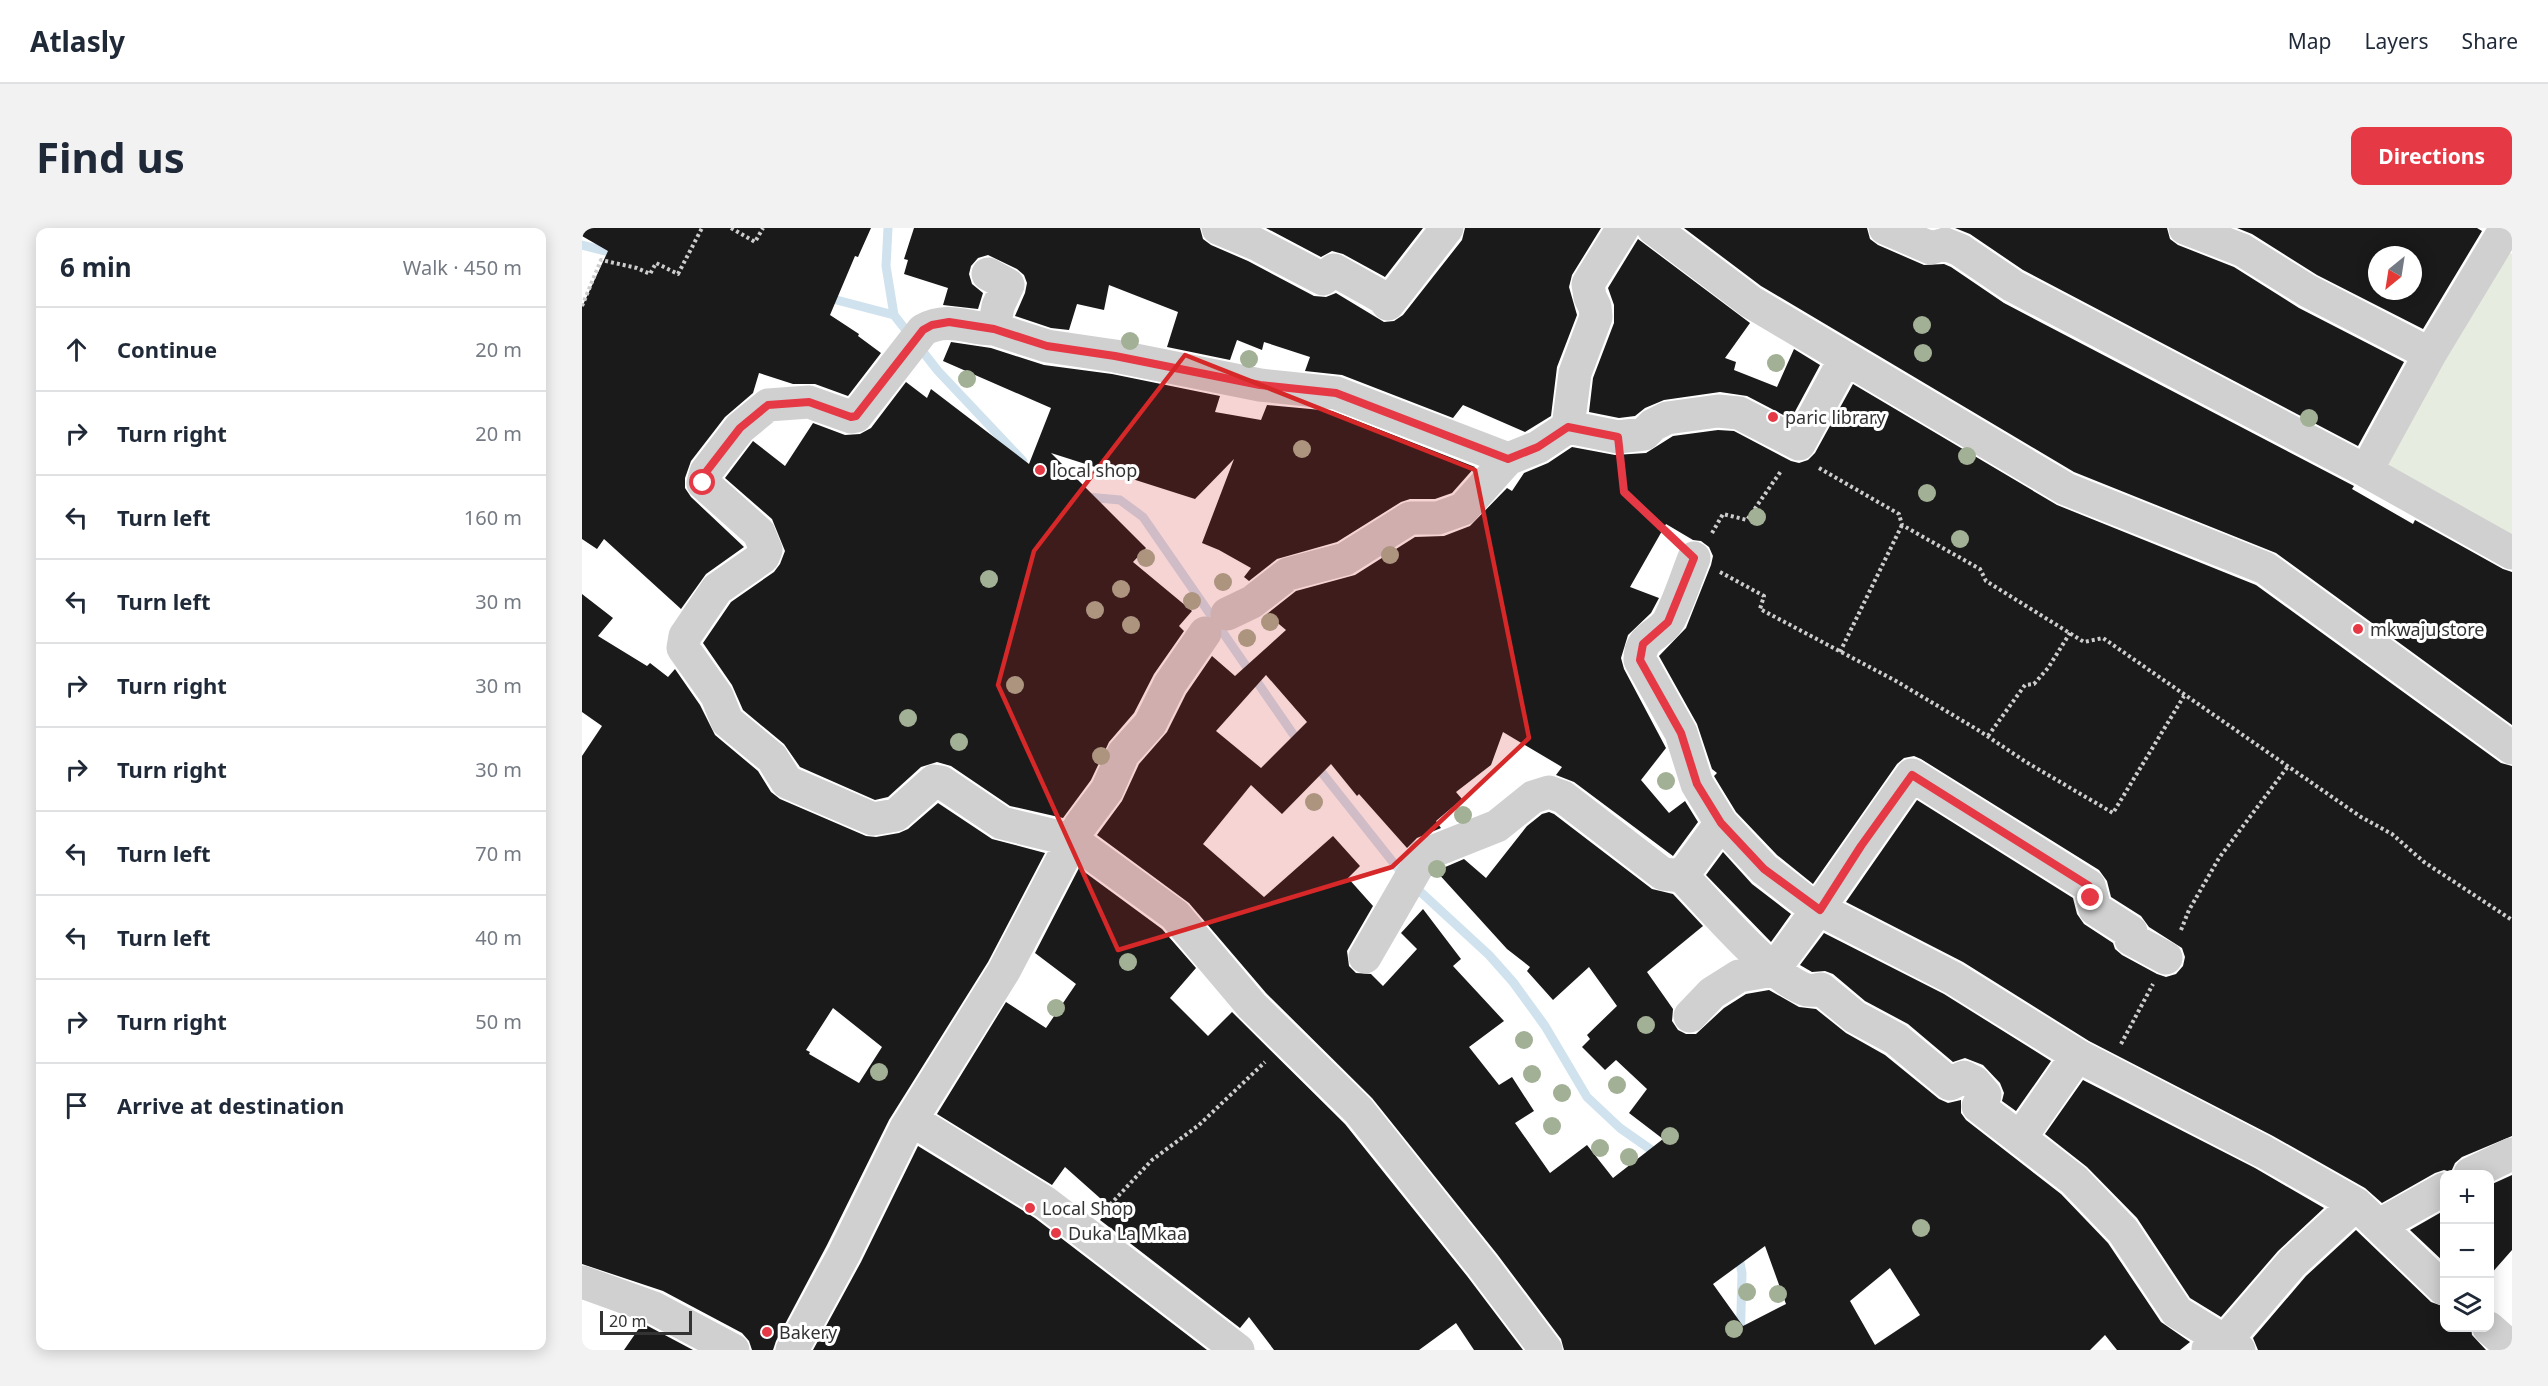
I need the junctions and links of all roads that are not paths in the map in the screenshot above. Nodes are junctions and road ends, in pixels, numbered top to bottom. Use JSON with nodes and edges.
{"nodes":[{"id":1,"x":1218,"y":228,"type":"edge"},
{"id":2,"x":1447,"y":228,"type":"edge"},
{"id":3,"x":1623,"y":228,"type":"edge"},
{"id":4,"x":1653,"y":228,"type":"edge"},
{"id":5,"x":1885,"y":228,"type":"edge"},
{"id":6,"x":2186,"y":228,"type":"edge"},
{"id":7,"x":2501,"y":234,"type":"edge"},
{"id":8,"x":1686,"y":238,"type":"edge"},
{"id":9,"x":988,"y":274,"type":"dead end"},
{"id":10,"x":994,"y":329,"type":"junction"},
{"id":11,"x":2430,"y":354,"type":"junction"},
{"id":12,"x":1845,"y":359,"type":"junction"},
{"id":13,"x":1568,"y":427,"type":"junction"},
{"id":14,"x":1508,"y":459,"type":"junction"},
{"id":15,"x":2366,"y":471,"type":"junction"},
{"id":16,"x":2512,"y":553,"type":"edge"},
{"id":17,"x":1695,"y":559,"type":"road end"},
{"id":18,"x":2512,"y":748,"type":"edge"},
{"id":19,"x":1721,"y":823,"type":"junction"},
{"id":20,"x":1072,"y":840,"type":"junction"},
{"id":21,"x":1682,"y":876,"type":"junction"},
{"id":22,"x":1820,"y":910,"type":"junction"},
{"id":23,"x":1365,"y":957,"type":"dead end"},
{"id":24,"x":2166,"y":958,"type":"road end"},
{"id":25,"x":1773,"y":970,"type":"junction"},
{"id":26,"x":1690,"y":1016,"type":"dead end"},
{"id":27,"x":2077,"y":1056,"type":"junction"},
{"id":28,"x":912,"y":1120,"type":"junction"},
{"id":29,"x":2020,"y":1138,"type":"junction"},
{"id":30,"x":2512,"y":1154,"type":"edge"},
{"id":31,"x":2478,"y":1170,"type":"edge"},
{"id":32,"x":2440,"y":1191,"type":"edge"},
{"id":33,"x":2368,"y":1215,"type":"junction"},
{"id":34,"x":582,"y":1282,"type":"edge"},
{"id":35,"x":2440,"y":1285,"type":"edge"},
{"id":36,"x":2494,"y":1332,"type":"edge"},
{"id":37,"x":2223,"y":1347,"type":"edge"},
{"id":38,"x":2512,"y":1348,"type":"edge"},
{"id":39,"x":734,"y":1350,"type":"edge"},
{"id":40,"x":792,"y":1350,"type":"edge"},
{"id":41,"x":1238,"y":1350,"type":"edge"},
{"id":42,"x":1546,"y":1350,"type":"edge"}],
"edges":[{"from":1,"to":2,"type":"street"},
{"from":3,"to":13,"type":"street"},
{"from":4,"to":8,"type":"street"},
{"from":5,"to":15,"type":"street"},
{"from":6,"to":11,"type":"street"},
{"from":7,"to":11,"type":"street"},
{"from":8,"to":12,"type":"street"},
{"from":9,"to":10,"type":"street"},
{"from":10,"to":14,"type":"street"},
{"from":10,"to":20,"type":"street"},
{"from":11,"to":15,"type":"street"},
{"from":12,"to":13,"type":"street"},
{"from":12,"to":18,"type":"street"},
{"from":13,"to":14,"type":"street"},
{"from":14,"to":20,"type":"street"},
{"from":15,"to":16,"type":"street"},
{"from":17,"to":19,"type":"street"},
{"from":19,"to":21,"type":"street"},
{"from":19,"to":22,"type":"street"},
{"from":20,"to":28,"type":"street"},
{"from":20,"to":42,"type":"street"},
{"from":21,"to":23,"type":"street"},
{"from":21,"to":25,"type":"street"},
{"from":22,"to":24,"type":"street"},
{"from":22,"to":25,"type":"street"},
{"from":22,"to":27,"type":"street"},
{"from":25,"to":26,"type":"street"},
{"from":25,"to":29,"type":"street"},
{"from":27,"to":29,"type":"street"},
{"from":27,"to":33,"type":"street"},
{"from":28,"to":40,"type":"street"},
{"from":28,"to":41,"type":"street"},
{"from":29,"to":37,"type":"street"},
{"from":30,"to":31,"type":"street"},
{"from":32,"to":33,"type":"street"},
{"from":33,"to":35,"type":"street"},
{"from":33,"to":37,"type":"street"},
{"from":34,"to":39,"type":"street"},
{"from":36,"to":38,"type":"street"}]}
